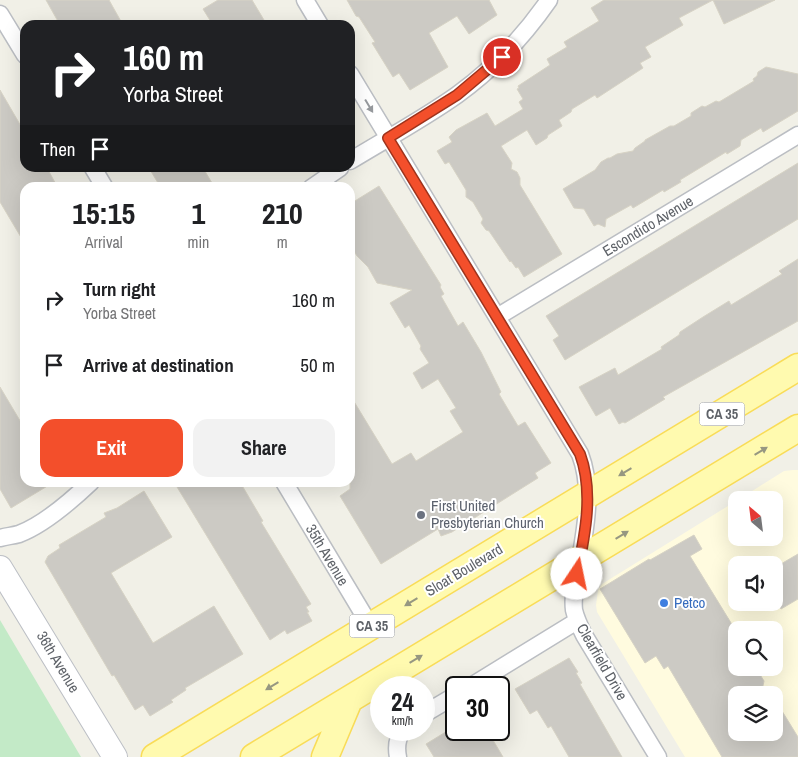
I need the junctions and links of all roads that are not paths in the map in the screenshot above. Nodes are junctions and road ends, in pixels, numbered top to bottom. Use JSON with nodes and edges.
{"nodes":[{"id":1,"x":305,"y":0,"type":"edge"},
{"id":2,"x":549,"y":0,"type":"edge"},
{"id":3,"x":0,"y":14,"type":"edge"},
{"id":4,"x":317,"y":20,"type":"edge"},
{"id":5,"x":20,"y":47,"type":"edge"},
{"id":6,"x":355,"y":82,"type":"edge"},
{"id":7,"x":798,"y":135,"type":"edge"},
{"id":8,"x":388,"y":138,"type":"junction"},
{"id":9,"x":355,"y":158,"type":"edge"},
{"id":10,"x":334,"y":172,"type":"edge"},
{"id":11,"x":320,"y":182,"type":"edge"},
{"id":12,"x":497,"y":317,"type":"junction"},
{"id":13,"x":798,"y":368,"type":"edge"},
{"id":14,"x":798,"y":428,"type":"edge"},
{"id":15,"x":85,"y":487,"type":"edge"},
{"id":16,"x":287,"y":487,"type":"edge"},
{"id":17,"x":588,"y":495,"type":"junction"},
{"id":18,"x":0,"y":538,"type":"edge"},
{"id":19,"x":580,"y":560,"type":"junction"},
{"id":20,"x":0,"y":568,"type":"edge"},
{"id":21,"x":577,"y":622,"type":"junction"},
{"id":22,"x":371,"y":627,"type":"junction"},
{"id":23,"x":488,"y":676,"type":"edge"},
{"id":24,"x":349,"y":700,"type":"junction"},
{"id":25,"x":398,"y":741,"type":"edge"},
{"id":26,"x":115,"y":757,"type":"edge"},
{"id":27,"x":155,"y":757,"type":"edge"},
{"id":28,"x":254,"y":757,"type":"edge"},
{"id":29,"x":325,"y":757,"type":"edge"},
{"id":30,"x":398,"y":757,"type":"edge"},
{"id":31,"x":658,"y":757,"type":"edge"}],
"edges":[{"from":1,"to":4,"type":"street"},
{"from":2,"to":8,"type":"street"},
{"from":3,"to":5,"type":"street"},
{"from":6,"to":8,"type":"street","name":"Clearfield Drive","one_way":true},
{"from":7,"to":12,"type":"street","name":"Escondido Avenue"},
{"from":8,"to":9,"type":"street"},
{"from":8,"to":12,"type":"street","name":"Clearfield Drive"},
{"from":10,"to":11,"type":"street"},
{"from":12,"to":17,"type":"street","name":"Clearfield Drive"},
{"from":13,"to":17,"type":"main road","name":"Sloat Boulevard","number":"CA 35","one_way":true},
{"from":19,"to":14,"type":"main road","one_way":true},
{"from":15,"to":18,"type":"street"},
{"from":16,"to":22,"type":"street","name":"35th Avenue"},
{"from":17,"to":19,"type":"street","name":"Clearfield Drive"},
{"from":17,"to":22,"type":"main road","name":"Sloat Boulevard","number":"CA 35","one_way":true},
{"from":19,"to":21,"type":"street","name":"Clearfield Drive"},
{"from":24,"to":19,"type":"main road","one_way":true},
{"from":20,"to":26,"type":"main road","name":"36th Avenue"},
{"from":21,"to":23,"type":"street"},
{"from":21,"to":31,"type":"street","name":"Clearfield Drive"},
{"from":22,"to":27,"type":"main road","name":"Sloat Boulevard","number":"CA 35","one_way":true},
{"from":24,"to":28,"type":"main road"},
{"from":24,"to":29,"type":"main road"},
{"from":25,"to":30,"type":"street"}]}
